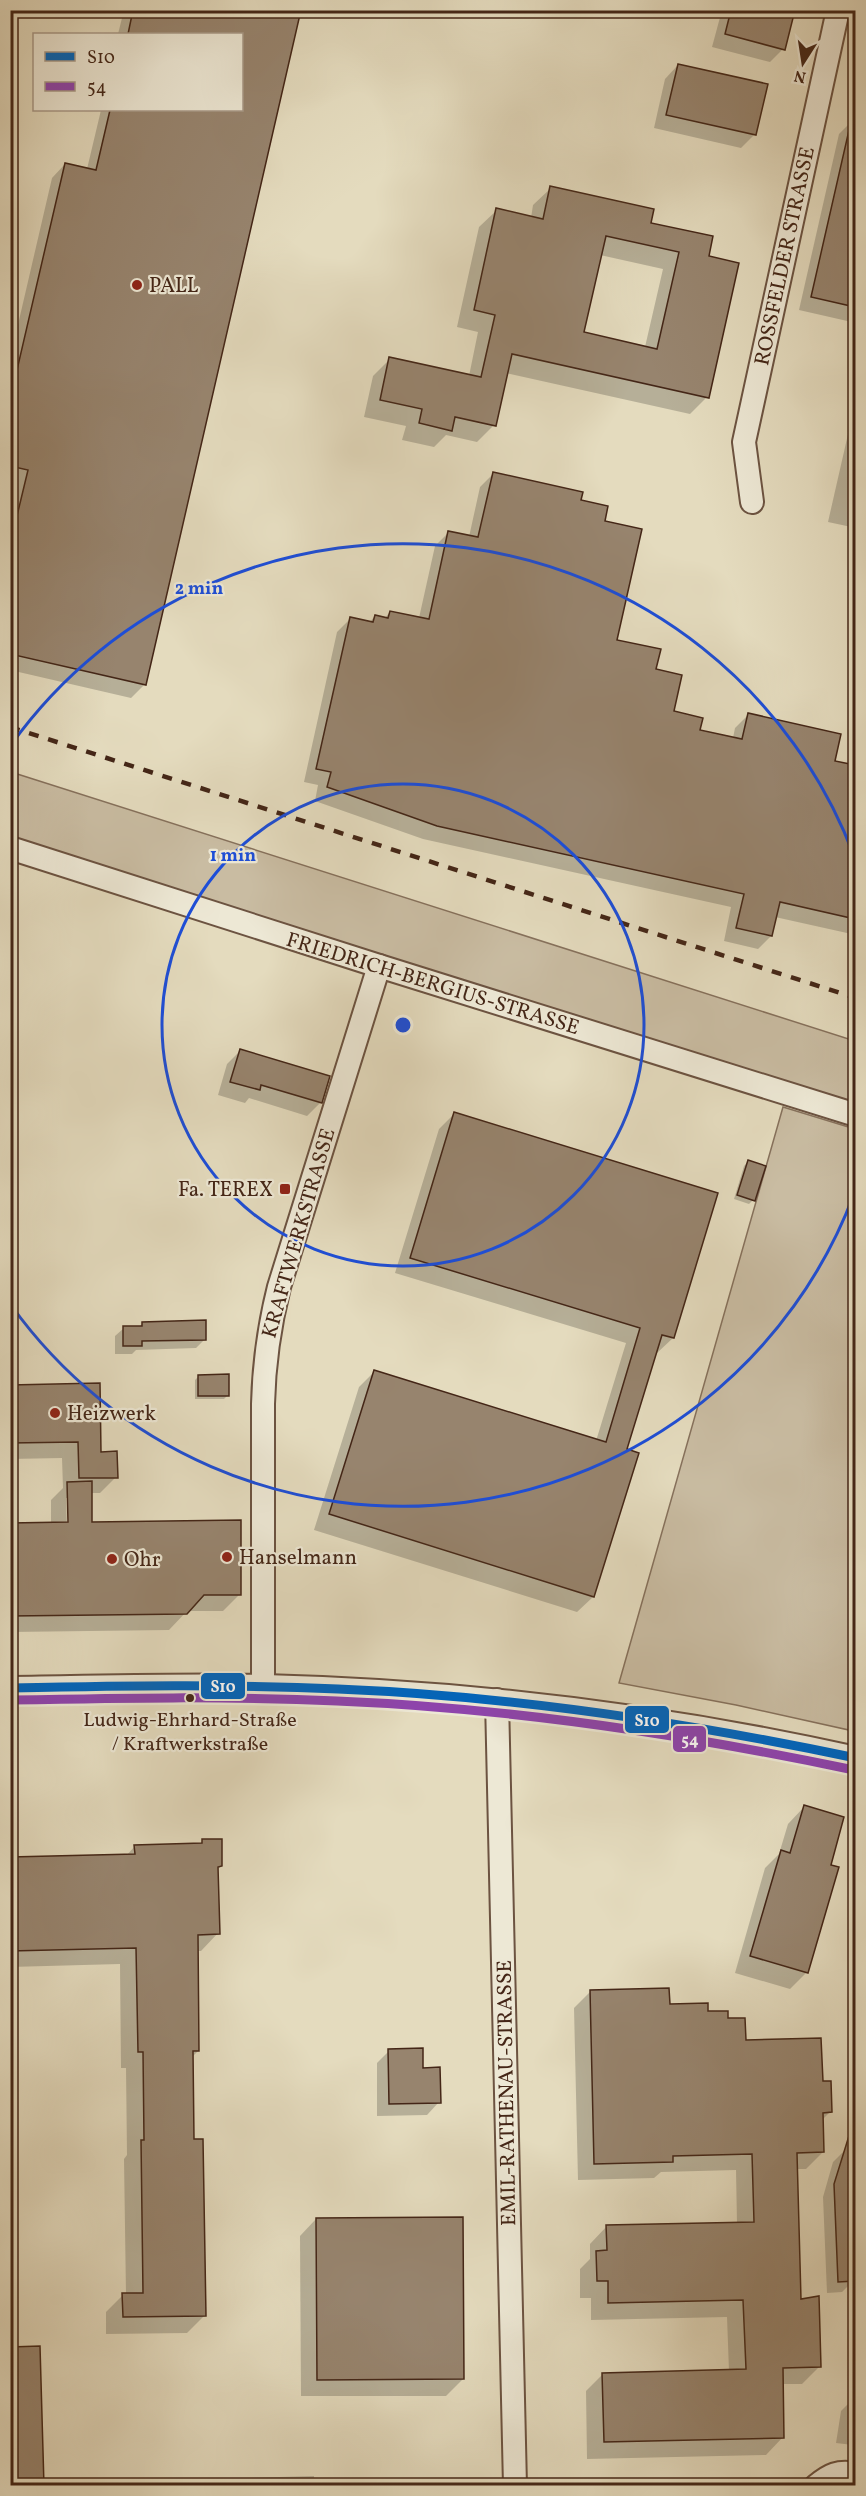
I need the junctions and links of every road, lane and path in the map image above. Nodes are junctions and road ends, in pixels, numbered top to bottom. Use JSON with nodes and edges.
{"nodes":[{"id":1,"x":838,"y":10,"type":"edge"},
{"id":2,"x":752,"y":502,"type":"dead end"},
{"id":3,"x":10,"y":848,"type":"edge"},
{"id":4,"x":379,"y":966,"type":"junction"},
{"id":5,"x":855,"y":1115,"type":"edge"},
{"id":6,"x":263,"y":1686,"type":"junction"},
{"id":7,"x":10,"y":1688,"type":"edge"},
{"id":8,"x":497,"y":1700,"type":"junction"},
{"id":9,"x":855,"y":1758,"type":"edge"},
{"id":10,"x":855,"y":2474,"type":"edge"},
{"id":11,"x":515,"y":2486,"type":"edge"},
{"id":12,"x":816,"y":2486,"type":"edge"}],
"edges":[{"from":1,"to":2,"type":"street","name":"ROSSFELDER STRASSE"},
{"from":3,"to":4,"type":"street","name":"FRIEDRICH-BERGIUS-STRASSE"},
{"from":4,"to":5,"type":"street","name":"FRIEDRICH-BERGIUS-STRASSE"},
{"from":4,"to":6,"type":"street","name":"KRAFTWERKSTRASSE"},
{"from":6,"to":7,"type":"street"},
{"from":6,"to":8,"type":"street"},
{"from":8,"to":9,"type":"street"},
{"from":8,"to":11,"type":"street","name":"EMIL-RATHENAU-STRASSE"},
{"from":10,"to":12,"type":"street"}]}
